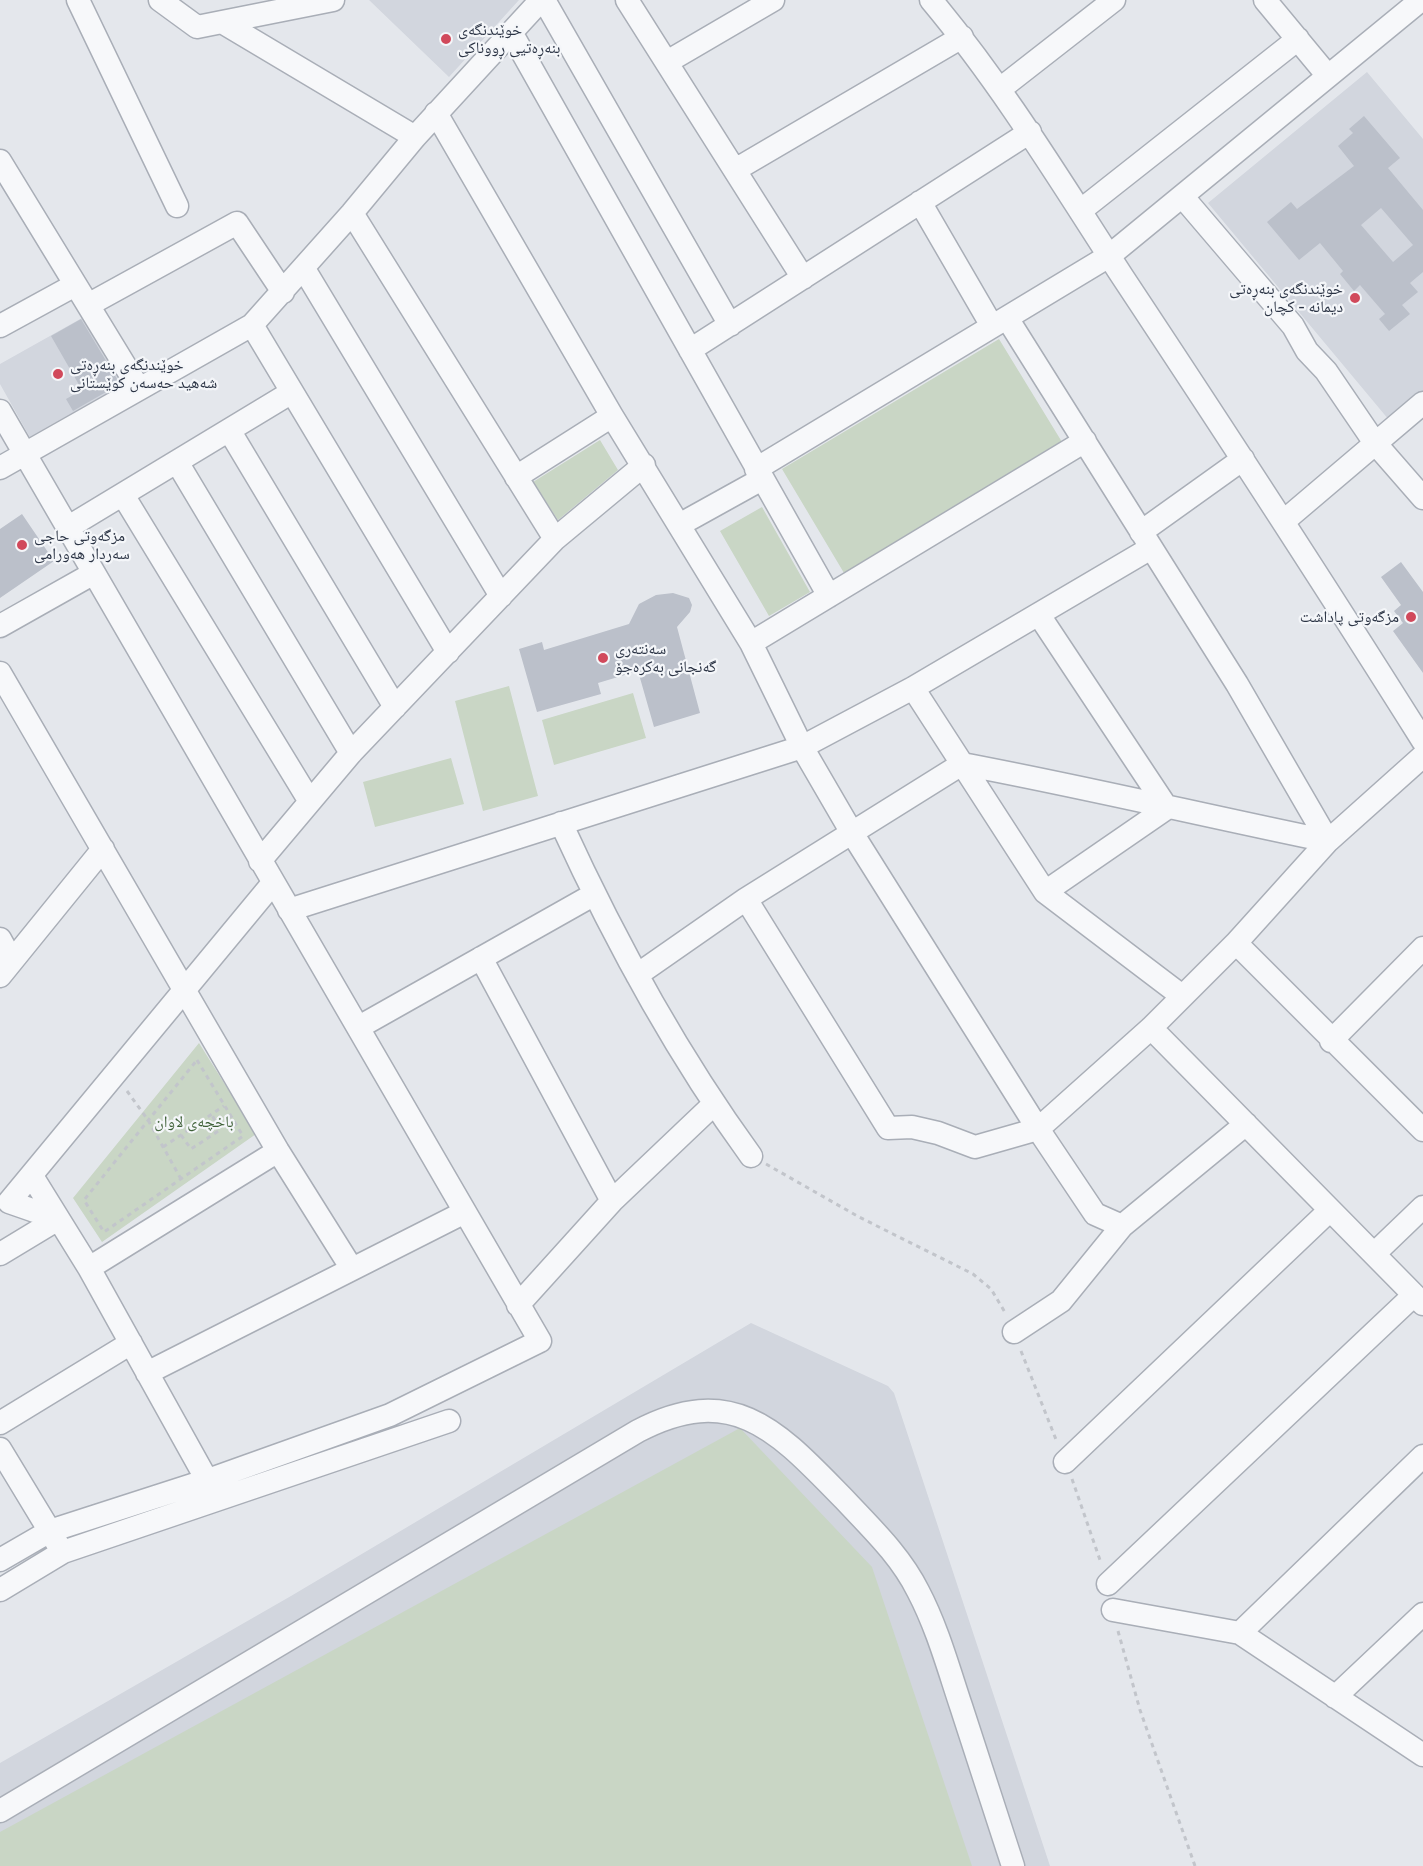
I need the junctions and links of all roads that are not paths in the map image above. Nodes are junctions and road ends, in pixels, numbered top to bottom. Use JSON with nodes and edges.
{"nodes":[{"id":1,"x":78,"y":0,"type":"edge"},
{"id":2,"x":160,"y":0,"type":"edge"},
{"id":3,"x":333,"y":0,"type":"edge"},
{"id":4,"x":542,"y":0,"type":"edge"},
{"id":5,"x":627,"y":0,"type":"edge"},
{"id":6,"x":773,"y":0,"type":"edge"},
{"id":7,"x":931,"y":0,"type":"edge"},
{"id":8,"x":1265,"y":0,"type":"edge"},
{"id":9,"x":1421,"y":0,"type":"edge"},
{"id":10,"x":1107,"y":2,"type":"edge"},
{"id":11,"x":222,"y":22,"type":"junction"},
{"id":12,"x":512,"y":34,"type":"junction"},
{"id":13,"x":962,"y":37,"type":"junction"},
{"id":14,"x":1298,"y":39,"type":"junction"},
{"id":15,"x":667,"y":62,"type":"junction"},
{"id":16,"x":1328,"y":76,"type":"junction"},
{"id":17,"x":1000,"y":89,"type":"junction"},
{"id":18,"x":436,"y":113,"type":"junction"},
{"id":19,"x":1030,"y":132,"type":"junction"},
{"id":20,"x":415,"y":137,"type":"junction"},
{"id":21,"x":0,"y":161,"type":"edge"},
{"id":22,"x":735,"y":170,"type":"junction"},
{"id":23,"x":1182,"y":196,"type":"junction"},
{"id":24,"x":920,"y":202,"type":"junction"},
{"id":25,"x":177,"y":206,"type":"dead end"},
{"id":26,"x":1080,"y":211,"type":"junction"},
{"id":27,"x":352,"y":213,"type":"junction"},
{"id":28,"x":1109,"y":256,"type":"junction"},
{"id":29,"x":304,"y":268,"type":"junction"},
{"id":30,"x":803,"y":278,"type":"junction"},
{"id":31,"x":75,"y":285,"type":"junction"},
{"id":32,"x":283,"y":292,"type":"junction"},
{"id":33,"x":88,"y":305,"type":"junction"},
{"id":34,"x":1000,"y":322,"type":"junction"},
{"id":35,"x":252,"y":325,"type":"junction"},
{"id":36,"x":730,"y":325,"type":"junction"},
{"id":37,"x":0,"y":326,"type":"edge"},
{"id":38,"x":690,"y":350,"type":"junction"},
{"id":39,"x":138,"y":387,"type":"junction"},
{"id":40,"x":292,"y":392,"type":"junction"},
{"id":41,"x":1423,"y":403,"type":"edge"},
{"id":42,"x":0,"y":411,"type":"edge"},
{"id":43,"x":612,"y":416,"type":"junction"},
{"id":44,"x":229,"y":430,"type":"junction"},
{"id":45,"x":1085,"y":441,"type":"junction"},
{"id":46,"x":1375,"y":443,"type":"junction"},
{"id":47,"x":24,"y":454,"type":"junction"},
{"id":48,"x":1243,"y":459,"type":"junction"},
{"id":49,"x":177,"y":462,"type":"junction"},
{"id":50,"x":644,"y":465,"type":"junction"},
{"id":51,"x":0,"y":468,"type":"edge"},
{"id":52,"x":759,"y":474,"type":"junction"},
{"id":53,"x":516,"y":477,"type":"junction"},
{"id":54,"x":123,"y":495,"type":"junction"},
{"id":55,"x":1423,"y":498,"type":"edge"},
{"id":56,"x":1284,"y":521,"type":"junction"},
{"id":57,"x":679,"y":525,"type":"junction"},
{"id":58,"x":67,"y":528,"type":"junction"},
{"id":59,"x":555,"y":539,"type":"junction"},
{"id":60,"x":1146,"y":540,"type":"junction"},
{"id":61,"x":94,"y":573,"type":"junction"},
{"id":62,"x":501,"y":596,"type":"junction"},
{"id":63,"x":829,"y":596,"type":"junction"},
{"id":64,"x":1039,"y":615,"type":"junction"},
{"id":65,"x":0,"y":626,"type":"edge"},
{"id":66,"x":751,"y":644,"type":"junction"},
{"id":67,"x":448,"y":652,"type":"junction"},
{"id":68,"x":0,"y":673,"type":"edge"},
{"id":69,"x":914,"y":688,"type":"junction"},
{"id":70,"x":395,"y":706,"type":"junction"},
{"id":71,"x":1423,"y":741,"type":"edge"},
{"id":72,"x":802,"y":747,"type":"junction"},
{"id":73,"x":351,"y":753,"type":"junction"},
{"id":74,"x":1423,"y":756,"type":"edge"},
{"id":75,"x":962,"y":764,"type":"junction"},
{"id":76,"x":309,"y":800,"type":"junction"},
{"id":77,"x":1167,"y":808,"type":"junction"},
{"id":78,"x":561,"y":823,"type":"junction"},
{"id":79,"x":852,"y":833,"type":"junction"},
{"id":80,"x":1328,"y":841,"type":"junction"},
{"id":81,"x":103,"y":849,"type":"junction"},
{"id":82,"x":260,"y":861,"type":"junction"},
{"id":83,"x":273,"y":883,"type":"junction"},
{"id":84,"x":1045,"y":892,"type":"junction"},
{"id":85,"x":593,"y":895,"type":"junction"},
{"id":86,"x":746,"y":899,"type":"junction"},
{"id":87,"x":289,"y":910,"type":"junction"},
{"id":88,"x":0,"y":939,"type":"edge"},
{"id":89,"x":1236,"y":944,"type":"junction"},
{"id":90,"x":1423,"y":948,"type":"edge"},
{"id":91,"x":481,"y":958,"type":"junction"},
{"id":92,"x":6,"y":969,"type":"edge"},
{"id":93,"x":637,"y":975,"type":"junction"},
{"id":94,"x":185,"y":990,"type":"junction"},
{"id":95,"x":1182,"y":996,"type":"junction"},
{"id":96,"x":358,"y":1027,"type":"junction"},
{"id":97,"x":1150,"y":1029,"type":"junction"},
{"id":98,"x":1331,"y":1041,"type":"junction"},
{"id":99,"x":713,"y":1105,"type":"junction"},
{"id":100,"x":1420,"y":1122,"type":"edge"},
{"id":101,"x":1246,"y":1124,"type":"junction"},
{"id":102,"x":1038,"y":1129,"type":"junction"},
{"id":103,"x":278,"y":1151,"type":"junction"},
{"id":104,"x":751,"y":1156,"type":"road end"},
{"id":105,"x":32,"y":1176,"type":"junction"},
{"id":106,"x":5,"y":1195,"type":"edge"},
{"id":107,"x":612,"y":1201,"type":"junction"},
{"id":108,"x":1423,"y":1207,"type":"edge"},
{"id":109,"x":31,"y":1209,"type":"junction"},
{"id":110,"x":1330,"y":1210,"type":"junction"},
{"id":111,"x":465,"y":1212,"type":"junction"},
{"id":112,"x":58,"y":1219,"type":"junction"},
{"id":113,"x":1122,"y":1226,"type":"junction"},
{"id":114,"x":31,"y":1235,"type":"junction"},
{"id":115,"x":0,"y":1254,"type":"edge"},
{"id":116,"x":1374,"y":1254,"type":"junction"},
{"id":117,"x":89,"y":1268,"type":"junction"},
{"id":118,"x":352,"y":1269,"type":"junction"},
{"id":119,"x":1419,"y":1299,"type":"edge"},
{"id":120,"x":518,"y":1305,"type":"junction"},
{"id":121,"x":1014,"y":1332,"type":"road end"},
{"id":122,"x":131,"y":1343,"type":"junction"},
{"id":123,"x":147,"y":1373,"type":"junction"},
{"id":124,"x":449,"y":1421,"type":"dead end"},
{"id":125,"x":0,"y":1423,"type":"edge"},
{"id":126,"x":0,"y":1449,"type":"edge"},
{"id":127,"x":1423,"y":1456,"type":"edge"},
{"id":128,"x":1065,"y":1462,"type":"road end"},
{"id":129,"x":208,"y":1480,"type":"junction"},
{"id":130,"x":218,"y":1501,"type":"junction"},
{"id":131,"x":50,"y":1531,"type":"junction"},
{"id":132,"x":63,"y":1552,"type":"junction"},
{"id":133,"x":0,"y":1560,"type":"edge"},
{"id":134,"x":1108,"y":1584,"type":"road end"},
{"id":135,"x":0,"y":1590,"type":"edge"},
{"id":136,"x":1113,"y":1610,"type":"road end"},
{"id":137,"x":1423,"y":1614,"type":"edge"},
{"id":138,"x":1240,"y":1633,"type":"junction"},
{"id":139,"x":1335,"y":1697,"type":"junction"},
{"id":140,"x":1423,"y":1755,"type":"edge"},
{"id":141,"x":0,"y":1811,"type":"edge"},
{"id":142,"x":1013,"y":1866,"type":"edge"}],
"edges":[{"from":1,"to":25,"type":"street"},
{"from":2,"to":11,"type":"street"},
{"from":3,"to":11,"type":"street"},
{"from":4,"to":12,"type":"street"},
{"from":4,"to":36,"type":"street"},
{"from":5,"to":15,"type":"street"},
{"from":6,"to":15,"type":"street"},
{"from":7,"to":13,"type":"street"},
{"from":8,"to":14,"type":"street"},
{"from":9,"to":16,"type":"street"},
{"from":10,"to":17,"type":"street"},
{"from":11,"to":20,"type":"street"},
{"from":12,"to":18,"type":"street"},
{"from":12,"to":38,"type":"street"},
{"from":13,"to":17,"type":"street"},
{"from":13,"to":22,"type":"street"},
{"from":14,"to":16,"type":"street"},
{"from":14,"to":26,"type":"street"},
{"from":15,"to":22,"type":"street"},
{"from":16,"to":23,"type":"street"},
{"from":17,"to":19,"type":"street"},
{"from":18,"to":20,"type":"street"},
{"from":18,"to":43,"type":"street"},
{"from":19,"to":24,"type":"street"},
{"from":19,"to":26,"type":"street"},
{"from":20,"to":27,"type":"street"},
{"from":21,"to":31,"type":"street"},
{"from":22,"to":30,"type":"street"},
{"from":23,"to":28,"type":"street"},
{"from":23,"to":46,"type":"street"},
{"from":24,"to":30,"type":"street"},
{"from":24,"to":34,"type":"street"},
{"from":26,"to":28,"type":"street"},
{"from":27,"to":29,"type":"street"},
{"from":27,"to":53,"type":"street"},
{"from":28,"to":34,"type":"street"},
{"from":28,"to":48,"type":"street"},
{"from":29,"to":32,"type":"street"},
{"from":29,"to":62,"type":"street"},
{"from":30,"to":36,"type":"street"},
{"from":31,"to":33,"type":"street"},
{"from":31,"to":37,"type":"street"},
{"from":32,"to":33,"type":"street"},
{"from":32,"to":35,"type":"street"},
{"from":33,"to":39,"type":"street"},
{"from":34,"to":45,"type":"street"},
{"from":34,"to":52,"type":"street"},
{"from":35,"to":39,"type":"street"},
{"from":35,"to":40,"type":"street"},
{"from":36,"to":38,"type":"street"},
{"from":38,"to":52,"type":"street"},
{"from":39,"to":47,"type":"street"},
{"from":40,"to":44,"type":"street"},
{"from":40,"to":67,"type":"street"},
{"from":41,"to":46,"type":"street"},
{"from":42,"to":47,"type":"street"},
{"from":43,"to":50,"type":"street"},
{"from":43,"to":53,"type":"street"},
{"from":44,"to":49,"type":"street"},
{"from":44,"to":70,"type":"street"},
{"from":45,"to":60,"type":"street"},
{"from":45,"to":63,"type":"street"},
{"from":46,"to":55,"type":"street"},
{"from":46,"to":56,"type":"street"},
{"from":47,"to":51,"type":"street"},
{"from":47,"to":58,"type":"street"},
{"from":48,"to":56,"type":"street"},
{"from":48,"to":60,"type":"street"},
{"from":49,"to":54,"type":"street"},
{"from":49,"to":73,"type":"street"},
{"from":50,"to":57,"type":"street"},
{"from":50,"to":59,"type":"street"},
{"from":52,"to":57,"type":"street"},
{"from":52,"to":63,"type":"street"},
{"from":53,"to":59,"type":"street"},
{"from":54,"to":58,"type":"street"},
{"from":54,"to":76,"type":"street"},
{"from":56,"to":71,"type":"street"},
{"from":57,"to":66,"type":"street"},
{"from":58,"to":61,"type":"street"},
{"from":59,"to":62,"type":"street"},
{"from":60,"to":64,"type":"street"},
{"from":60,"to":80,"type":"street"},
{"from":61,"to":65,"type":"street"},
{"from":61,"to":82,"type":"street"},
{"from":62,"to":67,"type":"street"},
{"from":63,"to":66,"type":"street"},
{"from":64,"to":69,"type":"street"},
{"from":64,"to":77,"type":"street"},
{"from":66,"to":72,"type":"street"},
{"from":67,"to":70,"type":"street"},
{"from":68,"to":81,"type":"street"},
{"from":69,"to":72,"type":"street"},
{"from":69,"to":75,"type":"street"},
{"from":70,"to":73,"type":"street"},
{"from":72,"to":78,"type":"street"},
{"from":72,"to":79,"type":"street"},
{"from":73,"to":76,"type":"street"},
{"from":74,"to":80,"type":"street"},
{"from":75,"to":77,"type":"street"},
{"from":75,"to":79,"type":"street"},
{"from":75,"to":84,"type":"street"},
{"from":76,"to":82,"type":"street"},
{"from":77,"to":80,"type":"street"},
{"from":77,"to":84,"type":"street"},
{"from":78,"to":85,"type":"street"},
{"from":78,"to":87,"type":"street"},
{"from":79,"to":86,"type":"street"},
{"from":79,"to":102,"type":"street"},
{"from":80,"to":89,"type":"street"},
{"from":81,"to":92,"type":"street"},
{"from":81,"to":94,"type":"street"},
{"from":82,"to":83,"type":"street"},
{"from":83,"to":87,"type":"street"},
{"from":83,"to":94,"type":"street"},
{"from":84,"to":95,"type":"street"},
{"from":85,"to":91,"type":"street"},
{"from":85,"to":93,"type":"street"},
{"from":86,"to":93,"type":"street"},
{"from":86,"to":102,"type":"street"},
{"from":87,"to":96,"type":"street"},
{"from":88,"to":92,"type":"street"},
{"from":89,"to":95,"type":"street"},
{"from":89,"to":98,"type":"street"},
{"from":90,"to":98,"type":"street"},
{"from":91,"to":96,"type":"street"},
{"from":91,"to":107,"type":"street"},
{"from":93,"to":99,"type":"street"},
{"from":94,"to":103,"type":"street"},
{"from":94,"to":105,"type":"street"},
{"from":95,"to":97,"type":"street"},
{"from":96,"to":111,"type":"street"},
{"from":97,"to":101,"type":"street"},
{"from":97,"to":102,"type":"street"},
{"from":98,"to":100,"type":"street"},
{"from":99,"to":104,"type":"street"},
{"from":99,"to":107,"type":"street"},
{"from":101,"to":110,"type":"street"},
{"from":101,"to":113,"type":"street"},
{"from":102,"to":113,"type":"street"},
{"from":103,"to":117,"type":"street"},
{"from":103,"to":118,"type":"street"},
{"from":105,"to":106,"type":"street"},
{"from":105,"to":109,"type":"street"},
{"from":105,"to":112,"type":"street"},
{"from":106,"to":109,"type":"street"},
{"from":106,"to":114,"type":"street"},
{"from":107,"to":120,"type":"street"},
{"from":108,"to":116,"type":"street"},
{"from":109,"to":112,"type":"street"},
{"from":109,"to":114,"type":"street"},
{"from":110,"to":116,"type":"street"},
{"from":110,"to":128,"type":"street"},
{"from":111,"to":118,"type":"street"},
{"from":111,"to":120,"type":"street"},
{"from":112,"to":114,"type":"street"},
{"from":112,"to":117,"type":"street"},
{"from":113,"to":121,"type":"street"},
{"from":114,"to":115,"type":"street"},
{"from":116,"to":119,"type":"street"},
{"from":117,"to":122,"type":"street"},
{"from":118,"to":123,"type":"street"},
{"from":119,"to":134,"type":"street"},
{"from":120,"to":129,"type":"street"},
{"from":122,"to":123,"type":"street"},
{"from":122,"to":125,"type":"street"},
{"from":123,"to":129,"type":"street"},
{"from":124,"to":130,"type":"street"},
{"from":126,"to":131,"type":"street"},
{"from":127,"to":138,"type":"street"},
{"from":129,"to":130,"type":"street"},
{"from":129,"to":131,"type":"street"},
{"from":130,"to":132,"type":"street"},
{"from":131,"to":132,"type":"street"},
{"from":131,"to":133,"type":"street"},
{"from":132,"to":135,"type":"street"},
{"from":136,"to":138,"type":"street"},
{"from":137,"to":139,"type":"street"},
{"from":138,"to":139,"type":"street"},
{"from":139,"to":140,"type":"street"},
{"from":141,"to":142,"type":"street"}]}
